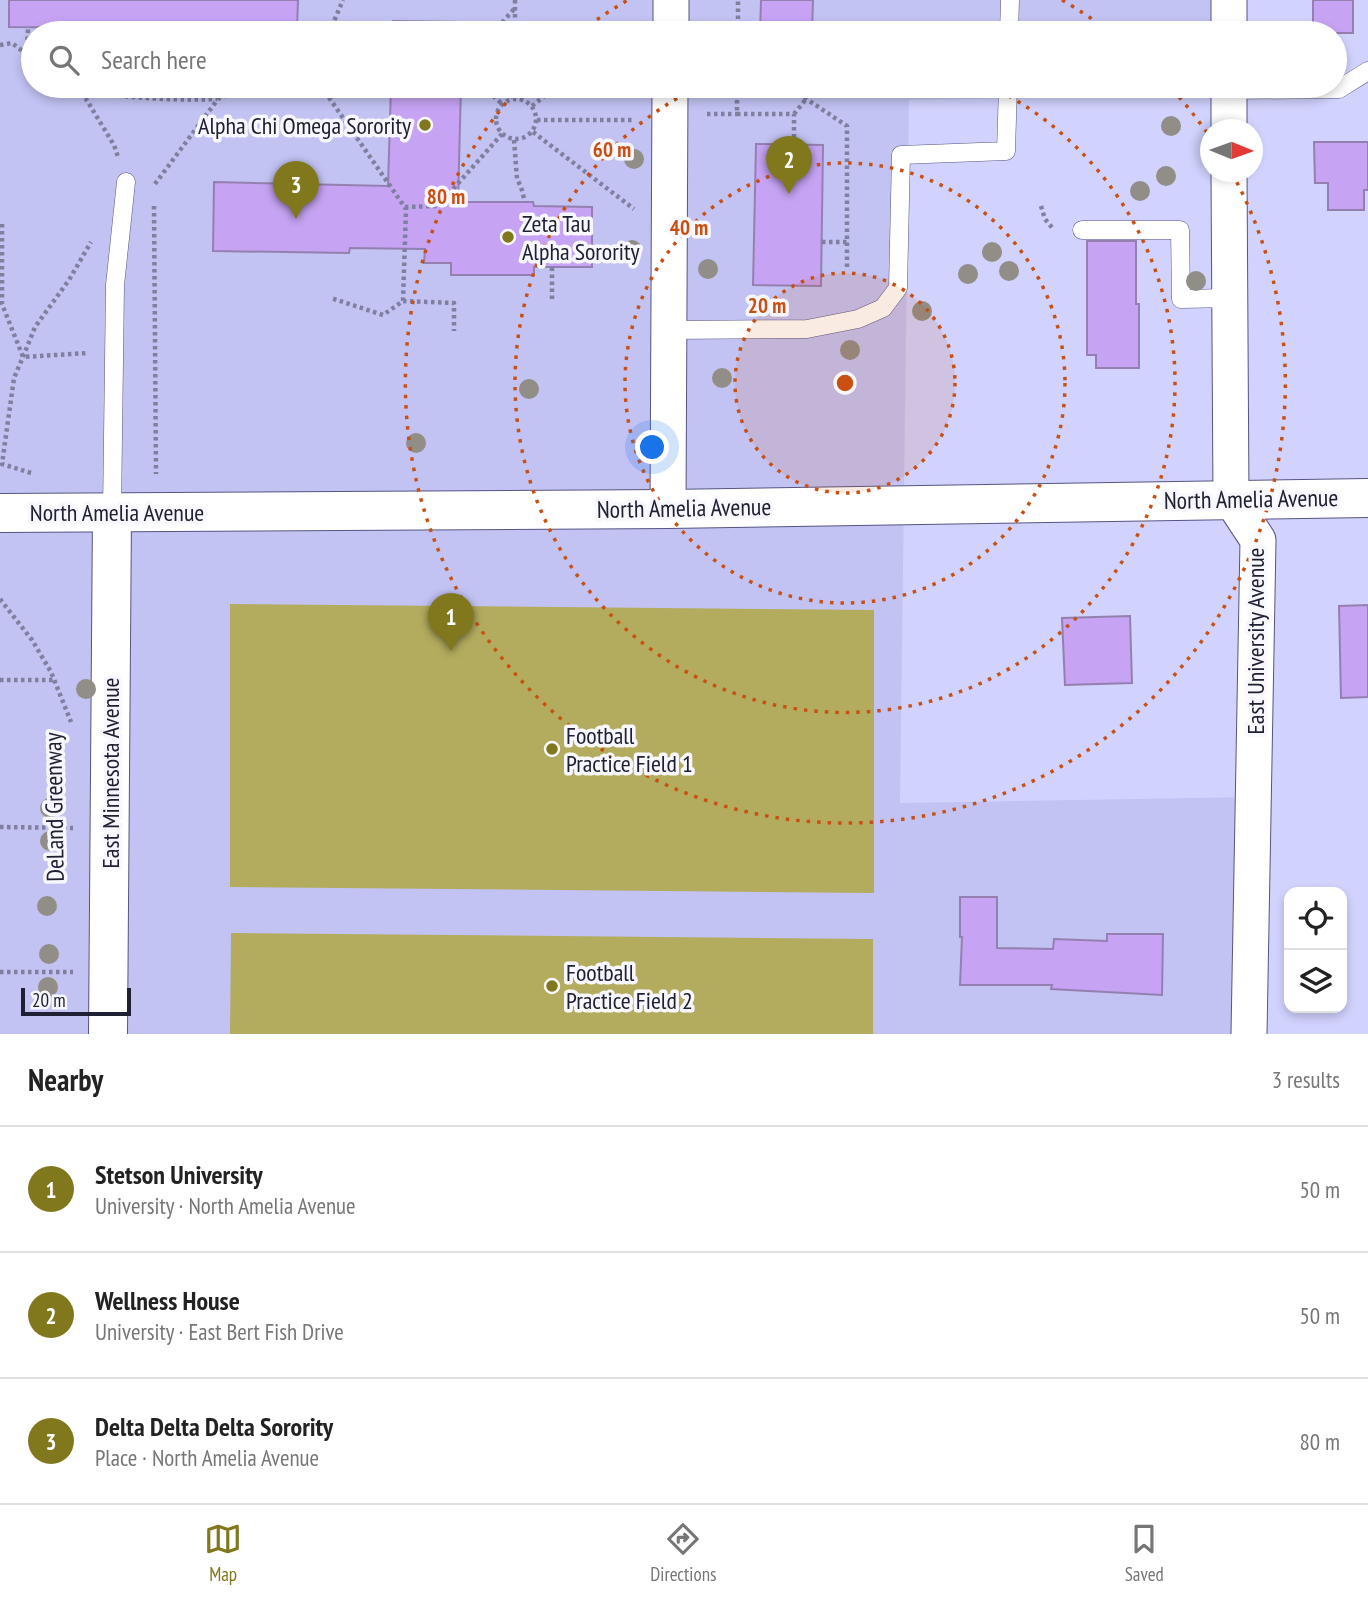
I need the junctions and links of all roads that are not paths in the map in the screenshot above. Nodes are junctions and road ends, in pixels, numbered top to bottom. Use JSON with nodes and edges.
{"nodes":[{"id":1,"x":671,"y":0,"type":"edge"},
{"id":2,"x":1010,"y":0,"type":"edge"},
{"id":3,"x":1228,"y":0,"type":"edge"},
{"id":4,"x":671,"y":21,"type":"edge"},
{"id":5,"x":1009,"y":21,"type":"edge"},
{"id":6,"x":1229,"y":21,"type":"edge"},
{"id":7,"x":1368,"y":71,"type":"edge"},
{"id":8,"x":1347,"y":84,"type":"edge"},
{"id":9,"x":670,"y":98,"type":"edge"},
{"id":10,"x":1008,"y":98,"type":"edge"},
{"id":11,"x":1229,"y":98,"type":"edge"},
{"id":12,"x":1229,"y":119,"type":"edge"},
{"id":13,"x":126,"y":181,"type":"road end"},
{"id":14,"x":1229,"y":182,"type":"edge"},
{"id":15,"x":1082,"y":230,"type":"dead end"},
{"id":16,"x":1230,"y":298,"type":"junction"},
{"id":17,"x":669,"y":330,"type":"junction"},
{"id":18,"x":112,"y":496,"type":"junction"},
{"id":19,"x":1368,"y":498,"type":"edge"},
{"id":20,"x":1231,"y":499,"type":"junction"},
{"id":21,"x":668,"y":509,"type":"junction"},
{"id":22,"x":0,"y":513,"type":"edge"},
{"id":23,"x":108,"y":1034,"type":"edge"},
{"id":24,"x":1250,"y":1034,"type":"edge"}],
"edges":[{"from":1,"to":4,"type":"street"},
{"from":2,"to":5,"type":"lane"},
{"from":3,"to":6,"type":"street"},
{"from":7,"to":8,"type":"lane"},
{"from":9,"to":17,"type":"street"},
{"from":10,"to":17,"type":"lane"},
{"from":11,"to":12,"type":"street"},
{"from":13,"to":18,"type":"lane"},
{"from":14,"to":16,"type":"street"},
{"from":15,"to":16,"type":"lane"},
{"from":16,"to":20,"type":"street"},
{"from":17,"to":21,"type":"street"},
{"from":18,"to":21,"type":"main road","name":"North Amelia Avenue"},
{"from":18,"to":22,"type":"main road","name":"North Amelia Avenue"},
{"from":18,"to":23,"type":"main road","name":"East Minnesota Avenue"},
{"from":19,"to":20,"type":"main road","name":"North Amelia Avenue"},
{"from":20,"to":21,"type":"main road","name":"North Amelia Avenue"},
{"from":20,"to":24,"type":"street","name":"East University Avenue"}]}
